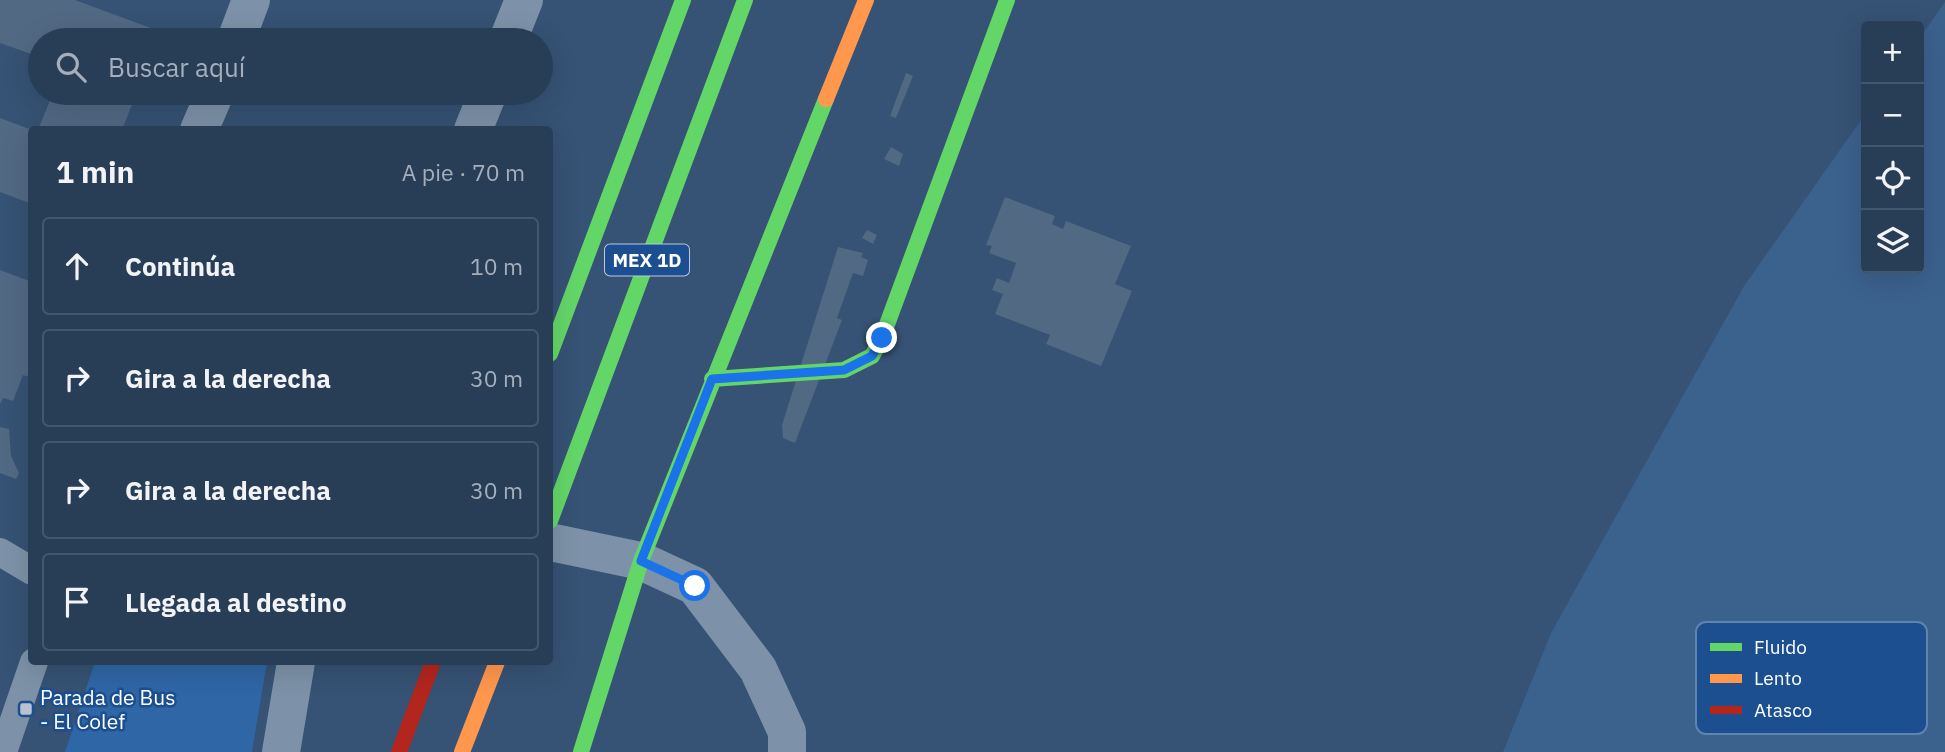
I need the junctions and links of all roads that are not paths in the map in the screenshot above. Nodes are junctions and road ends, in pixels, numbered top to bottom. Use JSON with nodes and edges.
{"nodes":[{"id":1,"x":251,"y":0,"type":"edge"},
{"id":2,"x":524,"y":0,"type":"edge"},
{"id":3,"x":683,"y":0,"type":"edge"},
{"id":4,"x":745,"y":0,"type":"edge"},
{"id":5,"x":866,"y":0,"type":"edge"},
{"id":6,"x":1007,"y":0,"type":"edge"},
{"id":7,"x":240,"y":28,"type":"edge"},
{"id":8,"x":513,"y":28,"type":"edge"},
{"id":9,"x":210,"y":105,"type":"edge"},
{"id":10,"x":483,"y":105,"type":"edge"},
{"id":11,"x":202,"y":126,"type":"edge"},
{"id":12,"x":475,"y":126,"type":"edge"},
{"id":13,"x":553,"y":346,"type":"edge"},
{"id":14,"x":712,"y":379,"type":"junction"},
{"id":15,"x":553,"y":513,"type":"edge"},
{"id":16,"x":553,"y":543,"type":"edge"},
{"id":17,"x":0,"y":552,"type":"edge"},
{"id":18,"x":641,"y":561,"type":"junction"},
{"id":19,"x":28,"y":569,"type":"edge"},
{"id":20,"x":33,"y":665,"type":"edge"},
{"id":21,"x":296,"y":665,"type":"edge"},
{"id":22,"x":432,"y":665,"type":"edge"},
{"id":23,"x":495,"y":665,"type":"edge"},
{"id":24,"x":3,"y":752,"type":"edge"},
{"id":25,"x":281,"y":752,"type":"edge"},
{"id":26,"x":399,"y":752,"type":"edge"},
{"id":27,"x":463,"y":752,"type":"edge"},
{"id":28,"x":581,"y":752,"type":"edge"},
{"id":29,"x":787,"y":752,"type":"edge"}],
"edges":[{"from":1,"to":7,"type":"street"},
{"from":2,"to":8,"type":"street"},
{"from":3,"to":13,"type":"main road","number":"MEX 1D"},
{"from":4,"to":15,"type":"main road","number":"MEX 1D"},
{"from":5,"to":14,"type":"main road"},
{"from":6,"to":14,"type":"main road"},
{"from":9,"to":11,"type":"street"},
{"from":10,"to":12,"type":"street"},
{"from":14,"to":18,"type":"main road"},
{"from":16,"to":18,"type":"street"},
{"from":17,"to":19,"type":"lane"},
{"from":18,"to":28,"type":"main road"},
{"from":18,"to":29,"type":"street"},
{"from":20,"to":24,"type":"lane"},
{"from":21,"to":25,"type":"street"},
{"from":22,"to":26,"type":"main road"},
{"from":23,"to":27,"type":"main road"}]}
